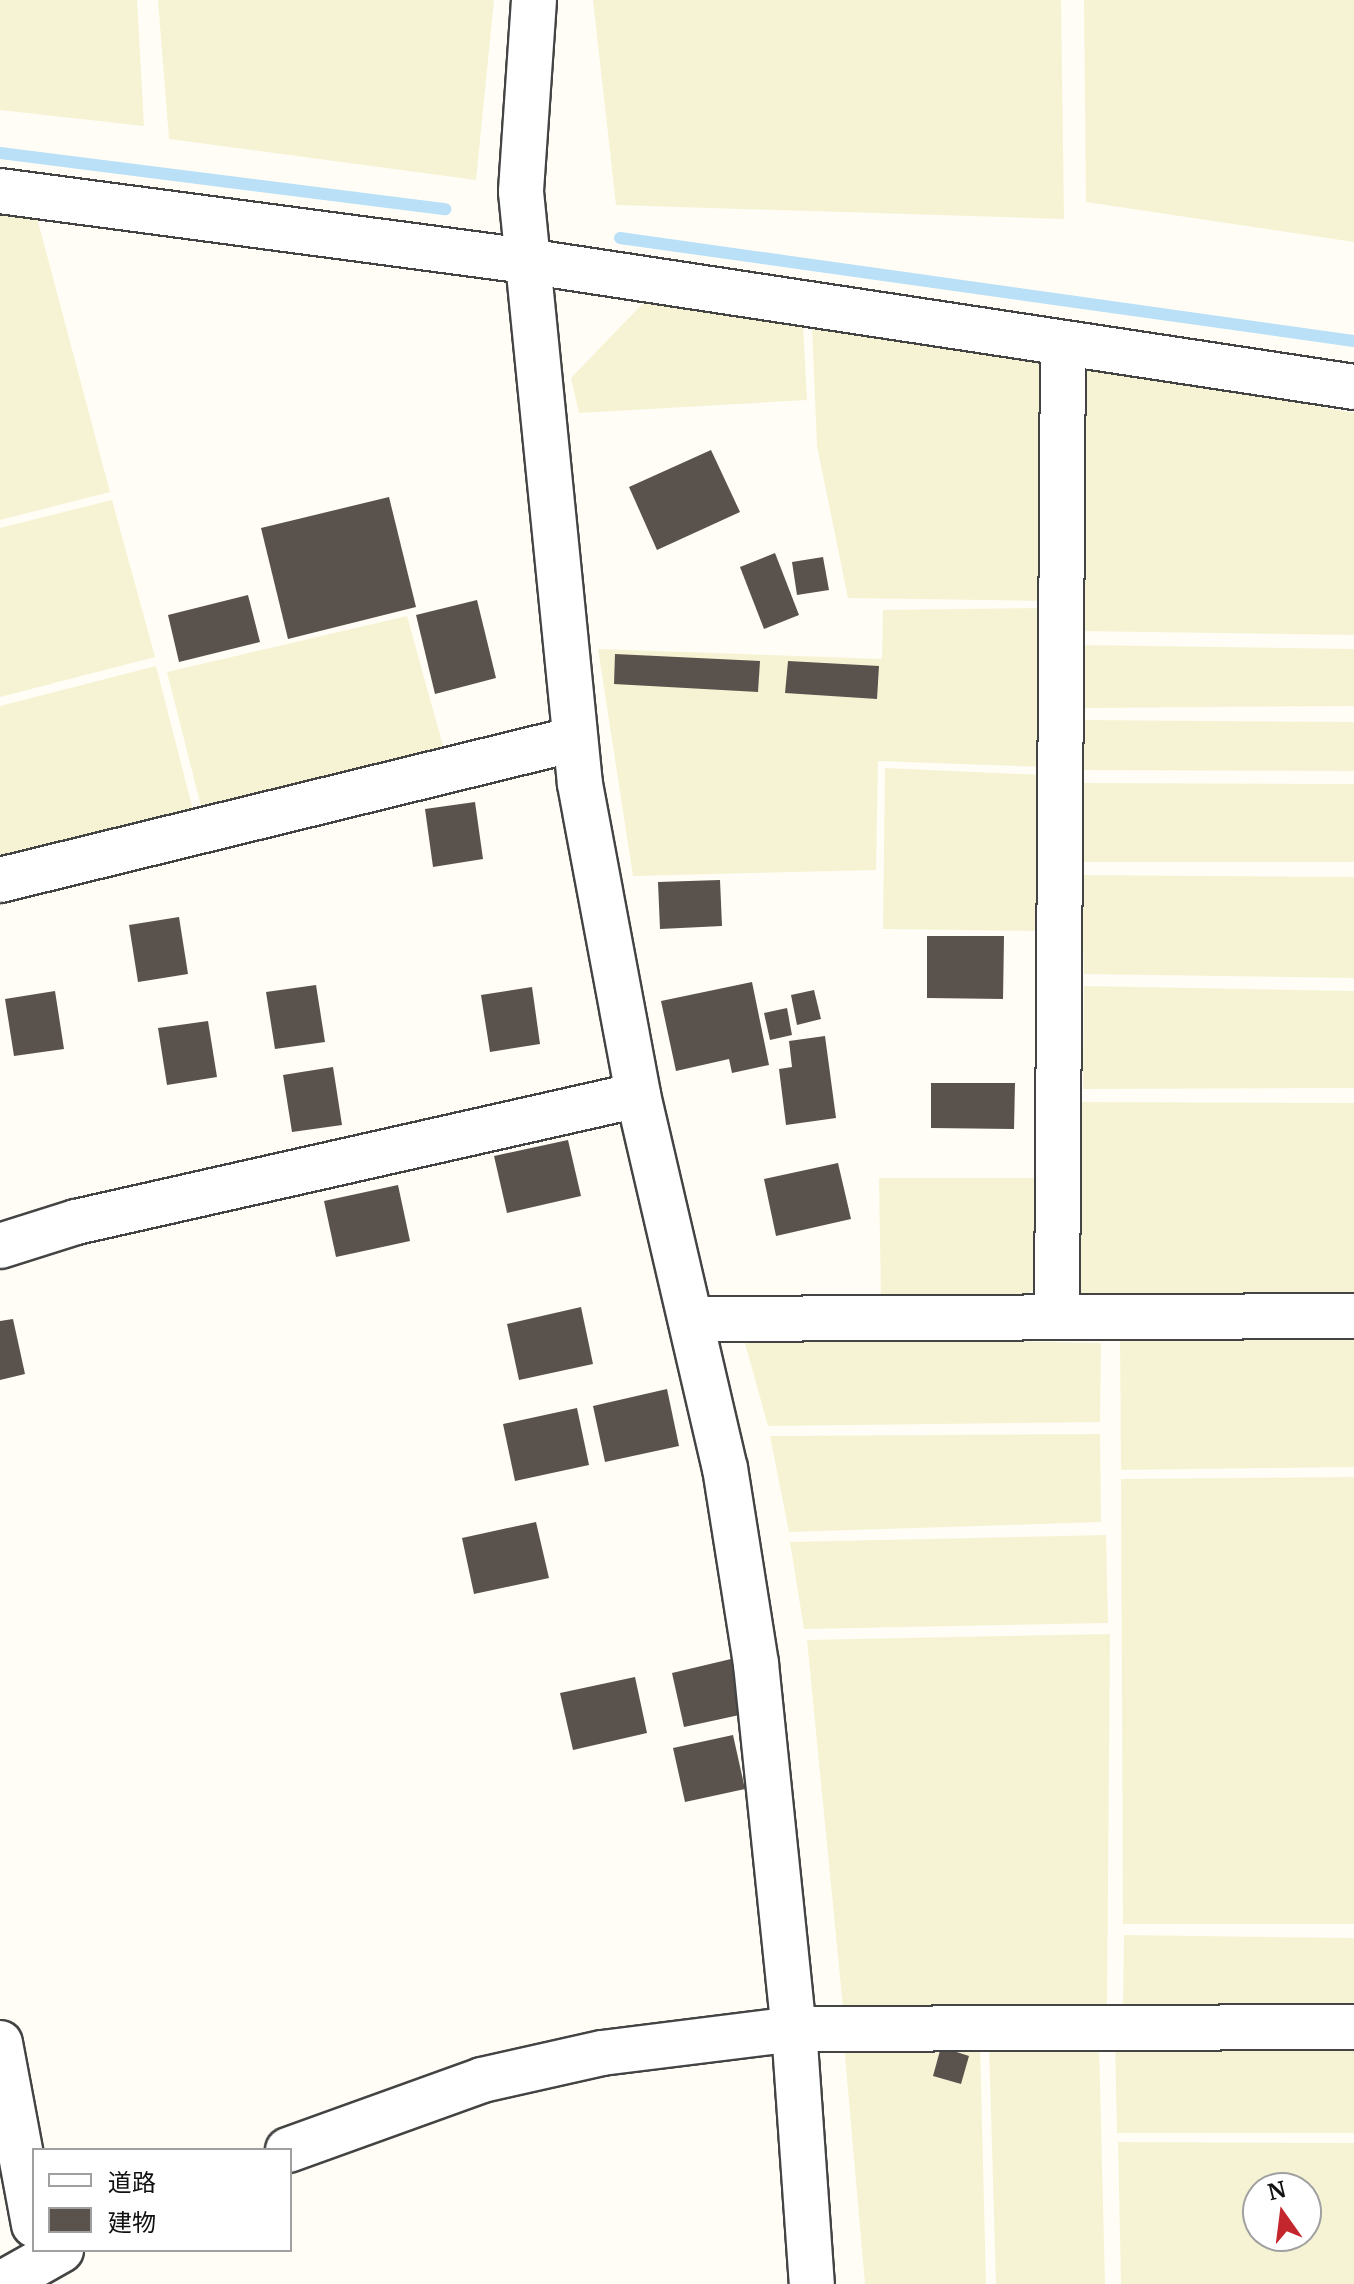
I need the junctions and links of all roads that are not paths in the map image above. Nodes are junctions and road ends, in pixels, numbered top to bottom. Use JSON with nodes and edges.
{"nodes":[{"id":1,"x":534,"y":0,"type":"edge"},
{"id":2,"x":0,"y":191,"type":"edge"},
{"id":3,"x":526,"y":261,"type":"junction"},
{"id":4,"x":1063,"y":346,"type":"junction"},
{"id":5,"x":1354,"y":387,"type":"edge"},
{"id":6,"x":575,"y":739,"type":"junction"},
{"id":7,"x":0,"y":880,"type":"edge"},
{"id":8,"x":638,"y":1095,"type":"junction"},
{"id":9,"x":0,"y":1246,"type":"edge"},
{"id":10,"x":1354,"y":1316,"type":"edge"},
{"id":11,"x":1057,"y":1317,"type":"junction"},
{"id":12,"x":694,"y":1319,"type":"junction"},
{"id":13,"x":1354,"y":2027,"type":"edge"},
{"id":14,"x":794,"y":2029,"type":"junction"},
{"id":15,"x":0,"y":2043,"type":"edge"},
{"id":16,"x":292,"y":2149,"type":"edge"},
{"id":17,"x":32,"y":2193,"type":"edge"},
{"id":18,"x":45,"y":2254,"type":"edge"},
{"id":19,"x":1,"y":2284,"type":"edge"},
{"id":20,"x":812,"y":2284,"type":"edge"}],
"edges":[{"from":1,"to":3,"type":"street"},
{"from":2,"to":3,"type":"street"},
{"from":3,"to":4,"type":"street"},
{"from":3,"to":6,"type":"street"},
{"from":4,"to":5,"type":"street"},
{"from":4,"to":11,"type":"street"},
{"from":6,"to":7,"type":"street"},
{"from":6,"to":8,"type":"street"},
{"from":8,"to":9,"type":"street"},
{"from":8,"to":12,"type":"street"},
{"from":10,"to":11,"type":"street"},
{"from":11,"to":12,"type":"street"},
{"from":12,"to":14,"type":"street"},
{"from":13,"to":14,"type":"street"},
{"from":14,"to":16,"type":"street"},
{"from":14,"to":20,"type":"street"},
{"from":15,"to":17,"type":"street"},
{"from":18,"to":19,"type":"street"}]}
